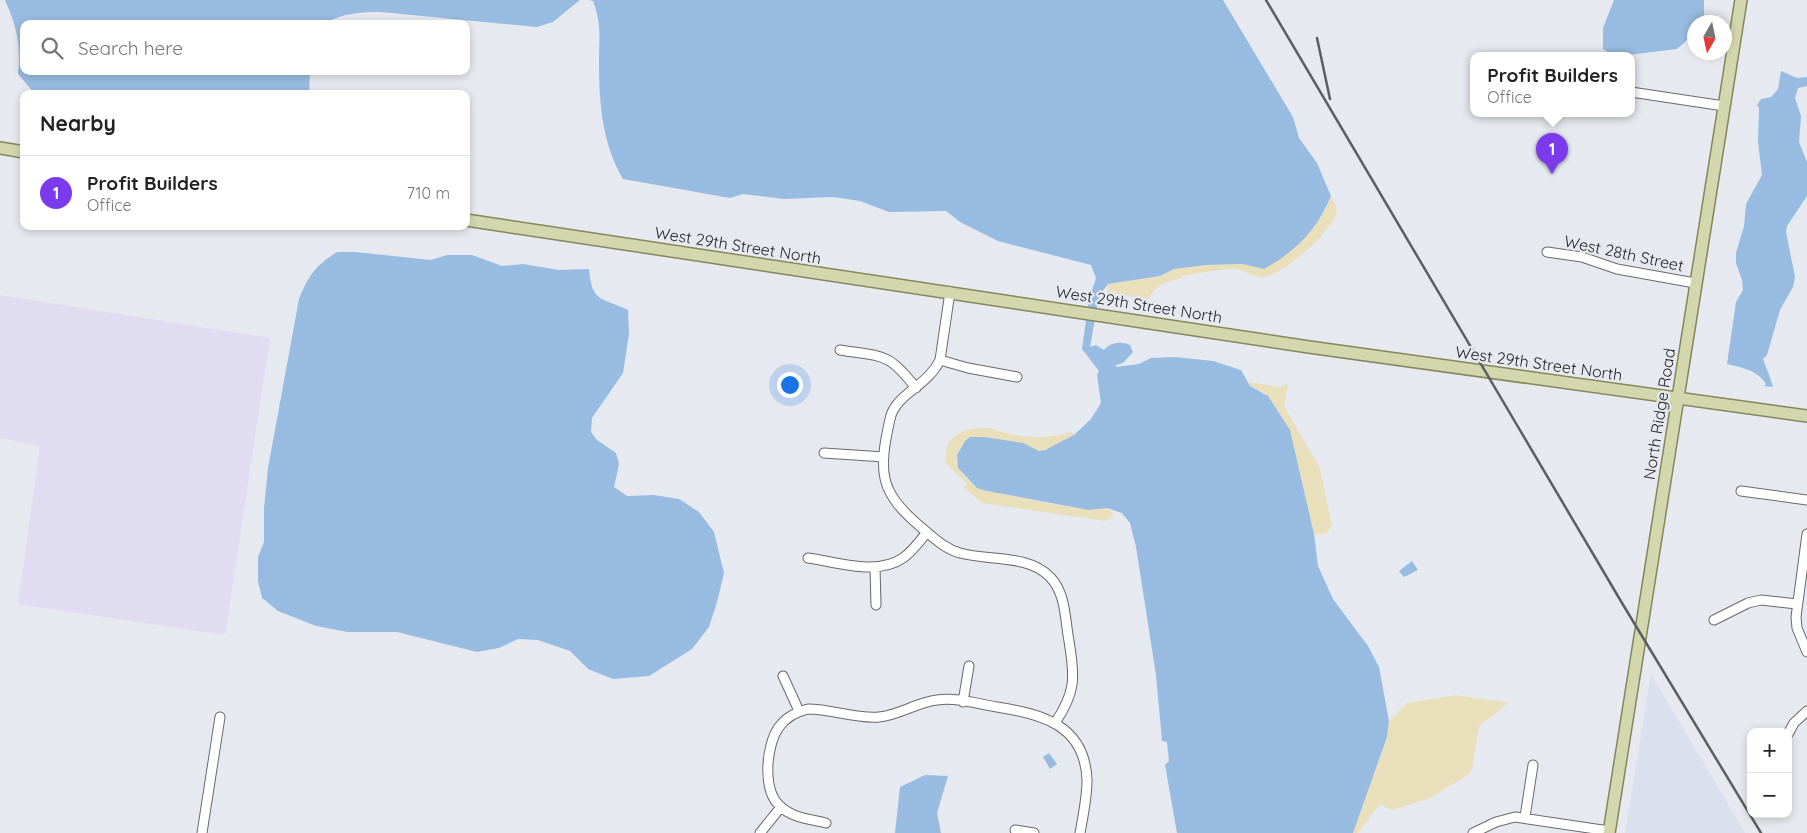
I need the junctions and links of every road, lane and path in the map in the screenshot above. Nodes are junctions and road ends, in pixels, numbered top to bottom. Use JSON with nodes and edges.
{"nodes":[{"id":1,"x":1741,"y":0,"type":"edge"},
{"id":2,"x":1635,"y":93,"type":"edge"},
{"id":3,"x":1724,"y":106,"type":"junction"},
{"id":4,"x":0,"y":148,"type":"edge"},
{"id":5,"x":20,"y":151,"type":"edge"},
{"id":6,"x":470,"y":221,"type":"edge"},
{"id":7,"x":1547,"y":252,"type":"dead end"},
{"id":8,"x":1695,"y":283,"type":"junction"},
{"id":9,"x":950,"y":292,"type":"junction"},
{"id":10,"x":840,"y":350,"type":"dead end"},
{"id":11,"x":940,"y":360,"type":"junction"},
{"id":12,"x":1017,"y":377,"type":"dead end"},
{"id":13,"x":916,"y":388,"type":"junction"},
{"id":14,"x":1678,"y":398,"type":"junction"},
{"id":15,"x":1807,"y":416,"type":"edge"},
{"id":16,"x":824,"y":453,"type":"dead end"},
{"id":17,"x":884,"y":457,"type":"junction"},
{"id":18,"x":1741,"y":492,"type":"dead end"},
{"id":19,"x":1807,"y":500,"type":"edge"},
{"id":20,"x":927,"y":532,"type":"junction"},
{"id":21,"x":1807,"y":534,"type":"edge"},
{"id":22,"x":808,"y":558,"type":"dead end"},
{"id":23,"x":875,"y":567,"type":"junction"},
{"id":24,"x":1797,"y":604,"type":"junction"},
{"id":25,"x":876,"y":605,"type":"dead end"},
{"id":26,"x":1714,"y":620,"type":"dead end"},
{"id":27,"x":1807,"y":652,"type":"edge"},
{"id":28,"x":968,"y":666,"type":"dead end"},
{"id":29,"x":783,"y":676,"type":"dead end"},
{"id":30,"x":963,"y":702,"type":"junction"},
{"id":31,"x":799,"y":711,"type":"junction"},
{"id":32,"x":1807,"y":711,"type":"edge"},
{"id":33,"x":220,"y":717,"type":"dead end"},
{"id":34,"x":1055,"y":723,"type":"junction"},
{"id":35,"x":1791,"y":728,"type":"edge"},
{"id":36,"x":1533,"y":764,"type":"dead end"},
{"id":37,"x":781,"y":807,"type":"junction"},
{"id":38,"x":1525,"y":818,"type":"junction"},
{"id":39,"x":826,"y":822,"type":"dead end"},
{"id":40,"x":1015,"y":830,"type":"dead end"},
{"id":41,"x":1609,"y":832,"type":"edge"},
{"id":42,"x":202,"y":833,"type":"edge"},
{"id":43,"x":760,"y":833,"type":"edge"},
{"id":44,"x":1034,"y":833,"type":"edge"},
{"id":45,"x":1080,"y":833,"type":"edge"},
{"id":46,"x":1474,"y":833,"type":"edge"}],
"edges":[{"from":1,"to":3,"type":"main road","name":"North Ridge Road"},
{"from":2,"to":3,"type":"street"},
{"from":3,"to":8,"type":"main road","name":"North Ridge Road"},
{"from":4,"to":5,"type":"main road"},
{"from":6,"to":9,"type":"main road","name":"West 29th Street North"},
{"from":7,"to":8,"type":"street","name":"West 28th Street"},
{"from":8,"to":14,"type":"main road","name":"North Ridge Road"},
{"from":9,"to":11,"type":"street"},
{"from":9,"to":14,"type":"main road","name":"West 29th Street North"},
{"from":10,"to":13,"type":"street"},
{"from":11,"to":12,"type":"street"},
{"from":11,"to":13,"type":"street"},
{"from":13,"to":17,"type":"street"},
{"from":14,"to":15,"type":"main road","name":"West 29th Street North"},
{"from":14,"to":41,"type":"main road","name":"North Ridge Road"},
{"from":16,"to":17,"type":"street"},
{"from":17,"to":20,"type":"street"},
{"from":18,"to":19,"type":"street"},
{"from":20,"to":23,"type":"street"},
{"from":20,"to":34,"type":"street"},
{"from":21,"to":24,"type":"street"},
{"from":22,"to":23,"type":"street"},
{"from":23,"to":25,"type":"street"},
{"from":24,"to":26,"type":"street"},
{"from":24,"to":27,"type":"street"},
{"from":28,"to":30,"type":"street"},
{"from":29,"to":31,"type":"street"},
{"from":30,"to":31,"type":"street"},
{"from":30,"to":34,"type":"street"},
{"from":31,"to":37,"type":"street"},
{"from":32,"to":35,"type":"street"},
{"from":33,"to":42,"type":"street"},
{"from":34,"to":45,"type":"street"},
{"from":36,"to":38,"type":"street"},
{"from":37,"to":39,"type":"street"},
{"from":37,"to":43,"type":"street"},
{"from":38,"to":41,"type":"street"},
{"from":38,"to":46,"type":"street"},
{"from":40,"to":44,"type":"street"}]}
